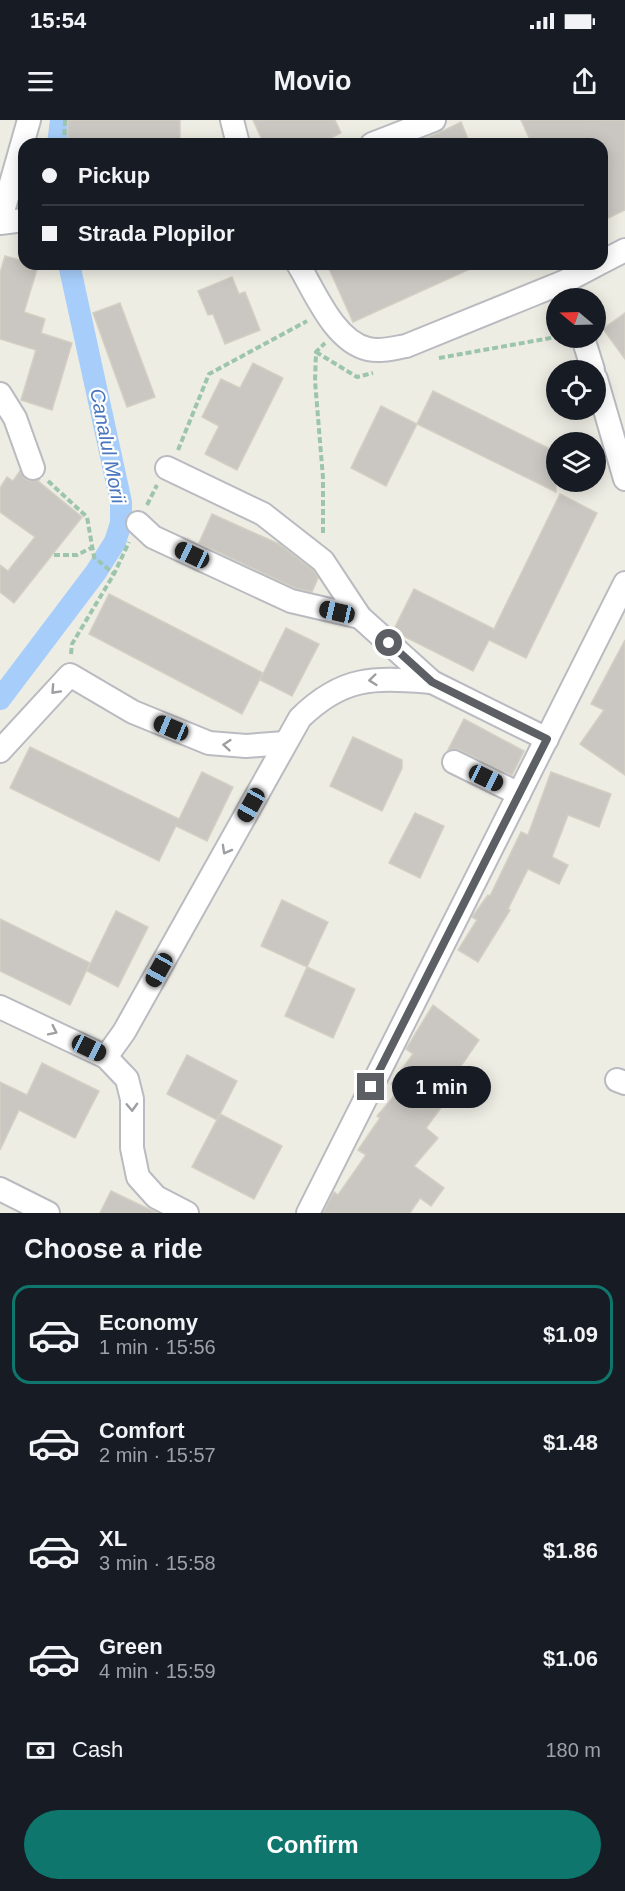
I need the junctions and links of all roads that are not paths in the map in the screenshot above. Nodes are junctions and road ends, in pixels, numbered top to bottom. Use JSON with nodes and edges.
{"nodes":[{"id":1,"x":29,"y":120,"type":"edge"},
{"id":2,"x":232,"y":120,"type":"edge"},
{"id":3,"x":434,"y":120,"type":"edge"},
{"id":4,"x":22,"y":138,"type":"edge"},
{"id":5,"x":236,"y":138,"type":"edge"},
{"id":6,"x":388,"y":138,"type":"edge"},
{"id":7,"x":18,"y":150,"type":"edge"},
{"id":8,"x":4,"y":188,"type":"edge"},
{"id":9,"x":18,"y":220,"type":"edge"},
{"id":10,"x":0,"y":222,"type":"edge"},
{"id":11,"x":625,"y":250,"type":"edge"},
{"id":12,"x":608,"y":259,"type":"edge"},
{"id":13,"x":302,"y":270,"type":"edge"},
{"id":14,"x":592,"y":270,"type":"edge"},
{"id":15,"x":570,"y":288,"type":"edge"},
{"id":16,"x":546,"y":298,"type":"edge"},
{"id":17,"x":0,"y":394,"type":"edge"},
{"id":18,"x":606,"y":403,"type":"edge"},
{"id":19,"x":617,"y":430,"type":"edge"},
{"id":20,"x":33,"y":468,"type":"road end"},
{"id":21,"x":167,"y":468,"type":"road end"},
{"id":22,"x":625,"y":479,"type":"edge"},
{"id":23,"x":138,"y":523,"type":"road end"},
{"id":24,"x":625,"y":583,"type":"edge"},
{"id":25,"x":360,"y":617,"type":"junction"},
{"id":26,"x":432,"y":682,"type":"junction"},
{"id":27,"x":547,"y":739,"type":"junction"},
{"id":28,"x":285,"y":743,"type":"junction"},
{"id":29,"x":0,"y":751,"type":"edge"},
{"id":30,"x":454,"y":762,"type":"dead end"},
{"id":31,"x":519,"y":794,"type":"junction"},
{"id":32,"x":0,"y":1007,"type":"edge"},
{"id":33,"x":106,"y":1057,"type":"junction"},
{"id":34,"x":0,"y":1189,"type":"edge"},
{"id":35,"x":48,"y":1213,"type":"edge"},
{"id":36,"x":187,"y":1213,"type":"edge"},
{"id":37,"x":308,"y":1213,"type":"edge"}],
"edges":[{"from":1,"to":4,"type":"street"},
{"from":2,"to":5,"type":"street"},
{"from":3,"to":6,"type":"street"},
{"from":7,"to":8,"type":"street"},
{"from":8,"to":10,"type":"street"},
{"from":9,"to":10,"type":"street"},
{"from":11,"to":12,"type":"street"},
{"from":13,"to":16,"type":"street"},
{"from":14,"to":15,"type":"street"},
{"from":17,"to":20,"type":"street"},
{"from":18,"to":19,"type":"street"},
{"from":19,"to":22,"type":"street"},
{"from":21,"to":25,"type":"street"},
{"from":23,"to":25,"type":"street"},
{"from":24,"to":27,"type":"street"},
{"from":25,"to":26,"type":"street"},
{"from":26,"to":27,"type":"street"},
{"from":26,"to":28,"type":"street","one_way":true},
{"from":27,"to":31,"type":"street"},
{"from":28,"to":29,"type":"street","one_way":true},
{"from":28,"to":33,"type":"street","one_way":true},
{"from":30,"to":31,"type":"street"},
{"from":31,"to":37,"type":"street"},
{"from":32,"to":33,"type":"street","one_way":true},
{"from":33,"to":36,"type":"street","one_way":true},
{"from":34,"to":35,"type":"street"}]}
